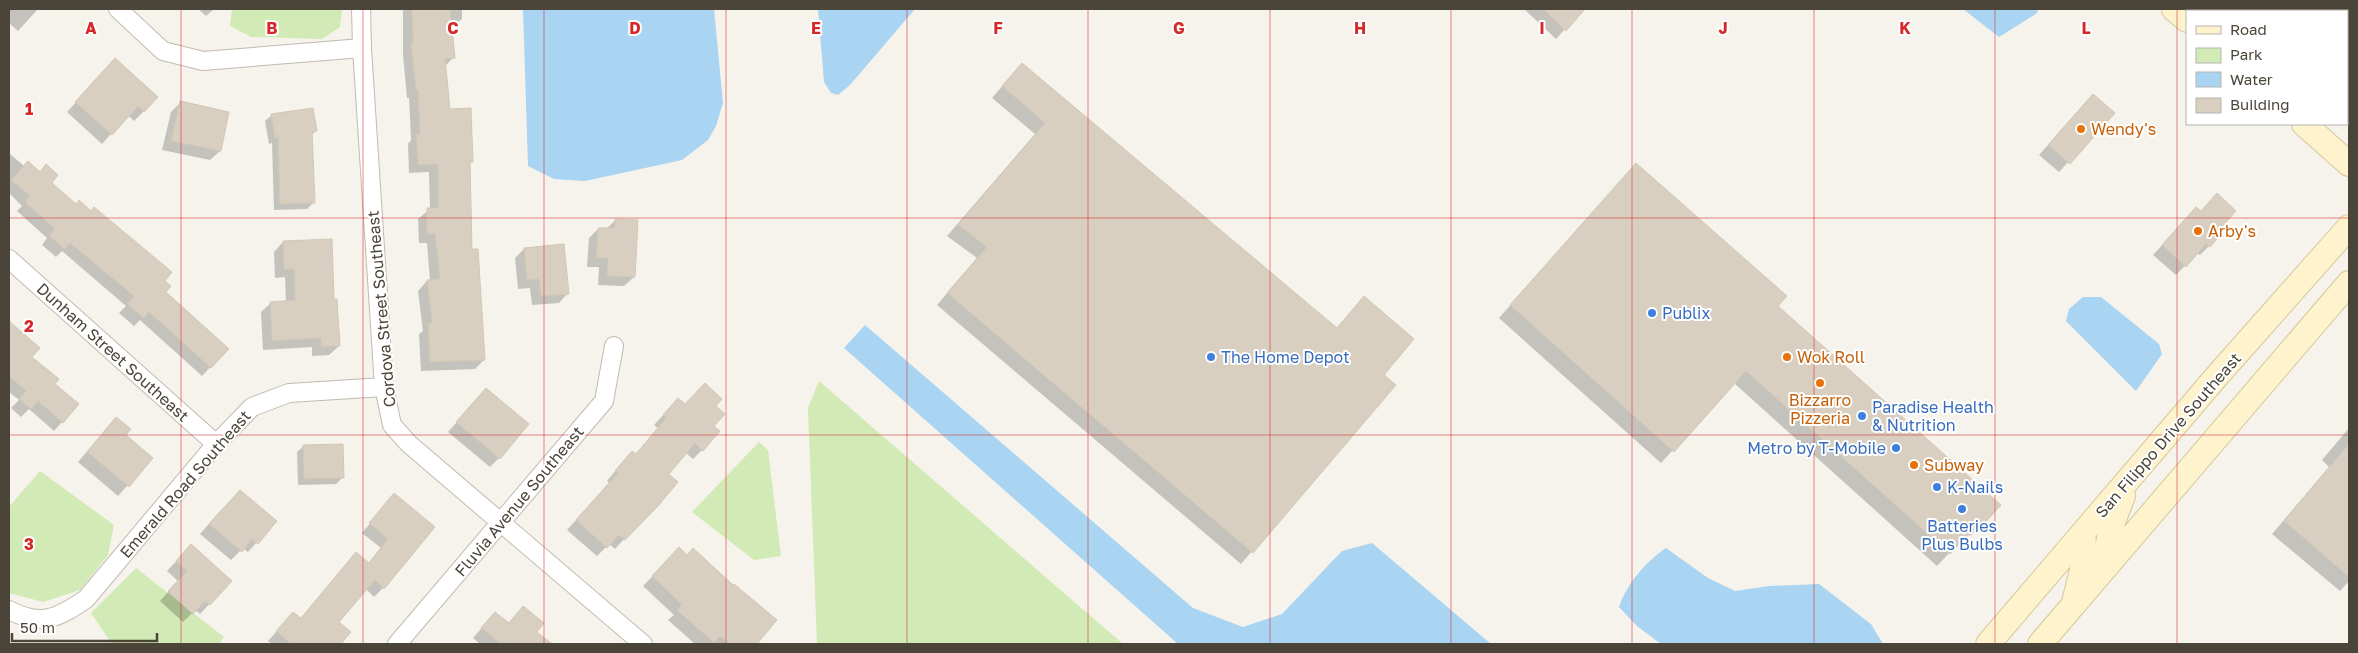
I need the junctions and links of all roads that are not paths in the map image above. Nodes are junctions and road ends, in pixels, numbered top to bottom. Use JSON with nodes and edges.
{"nodes":[{"id":1,"x":118,"y":9,"type":"edge"},
{"id":2,"x":361,"y":9,"type":"edge"},
{"id":3,"x":2174,"y":9,"type":"edge"},
{"id":4,"x":2186,"y":19,"type":"edge"},
{"id":5,"x":362,"y":48,"type":"junction"},
{"id":6,"x":2305,"y":125,"type":"edge"},
{"id":7,"x":2349,"y":164,"type":"edge"},
{"id":8,"x":2349,"y":227,"type":"edge"},
{"id":9,"x":9,"y":259,"type":"edge"},
{"id":10,"x":2349,"y":283,"type":"edge"},
{"id":11,"x":614,"y":346,"type":"dead end"},
{"id":12,"x":384,"y":387,"type":"junction"},
{"id":13,"x":216,"y":444,"type":"junction"},
{"id":14,"x":2130,"y":478,"type":"junction"},
{"id":15,"x":502,"y":522,"type":"junction"},
{"id":16,"x":2083,"y":534,"type":"junction"},
{"id":17,"x":2101,"y":572,"type":"junction"},
{"id":18,"x":2073,"y":605,"type":"junction"},
{"id":19,"x":9,"y":610,"type":"edge"},
{"id":20,"x":397,"y":644,"type":"edge"},
{"id":21,"x":643,"y":644,"type":"edge"},
{"id":22,"x":1988,"y":644,"type":"edge"},
{"id":23,"x":2040,"y":644,"type":"edge"}],
"edges":[{"from":1,"to":5,"type":"street"},
{"from":2,"to":5,"type":"street","name":"Cordova Street Southeast"},
{"from":3,"to":4,"type":"street"},
{"from":5,"to":12,"type":"street","name":"Cordova Street Southeast"},
{"from":6,"to":7,"type":"street"},
{"from":8,"to":14,"type":"street","name":"San Filippo Drive Southeast"},
{"from":9,"to":13,"type":"street","name":"Dunham Street Southeast"},
{"from":10,"to":17,"type":"street"},
{"from":11,"to":15,"type":"street","name":"Fluvia Avenue Southeast"},
{"from":12,"to":13,"type":"street","name":"Emerald Road Southeast"},
{"from":12,"to":15,"type":"street","name":"Cordova Street Southeast"},
{"from":13,"to":19,"type":"street","name":"Emerald Road Southeast"},
{"from":14,"to":16,"type":"street","name":"San Filippo Drive Southeast"},
{"from":14,"to":17,"type":"street"},
{"from":15,"to":20,"type":"street","name":"Fluvia Avenue Southeast"},
{"from":15,"to":21,"type":"street","name":"Cordova Street Southeast"},
{"from":16,"to":18,"type":"street"},
{"from":16,"to":22,"type":"street","name":"San Filippo Drive Southeast"},
{"from":17,"to":18,"type":"street"},
{"from":18,"to":23,"type":"street"}]}
